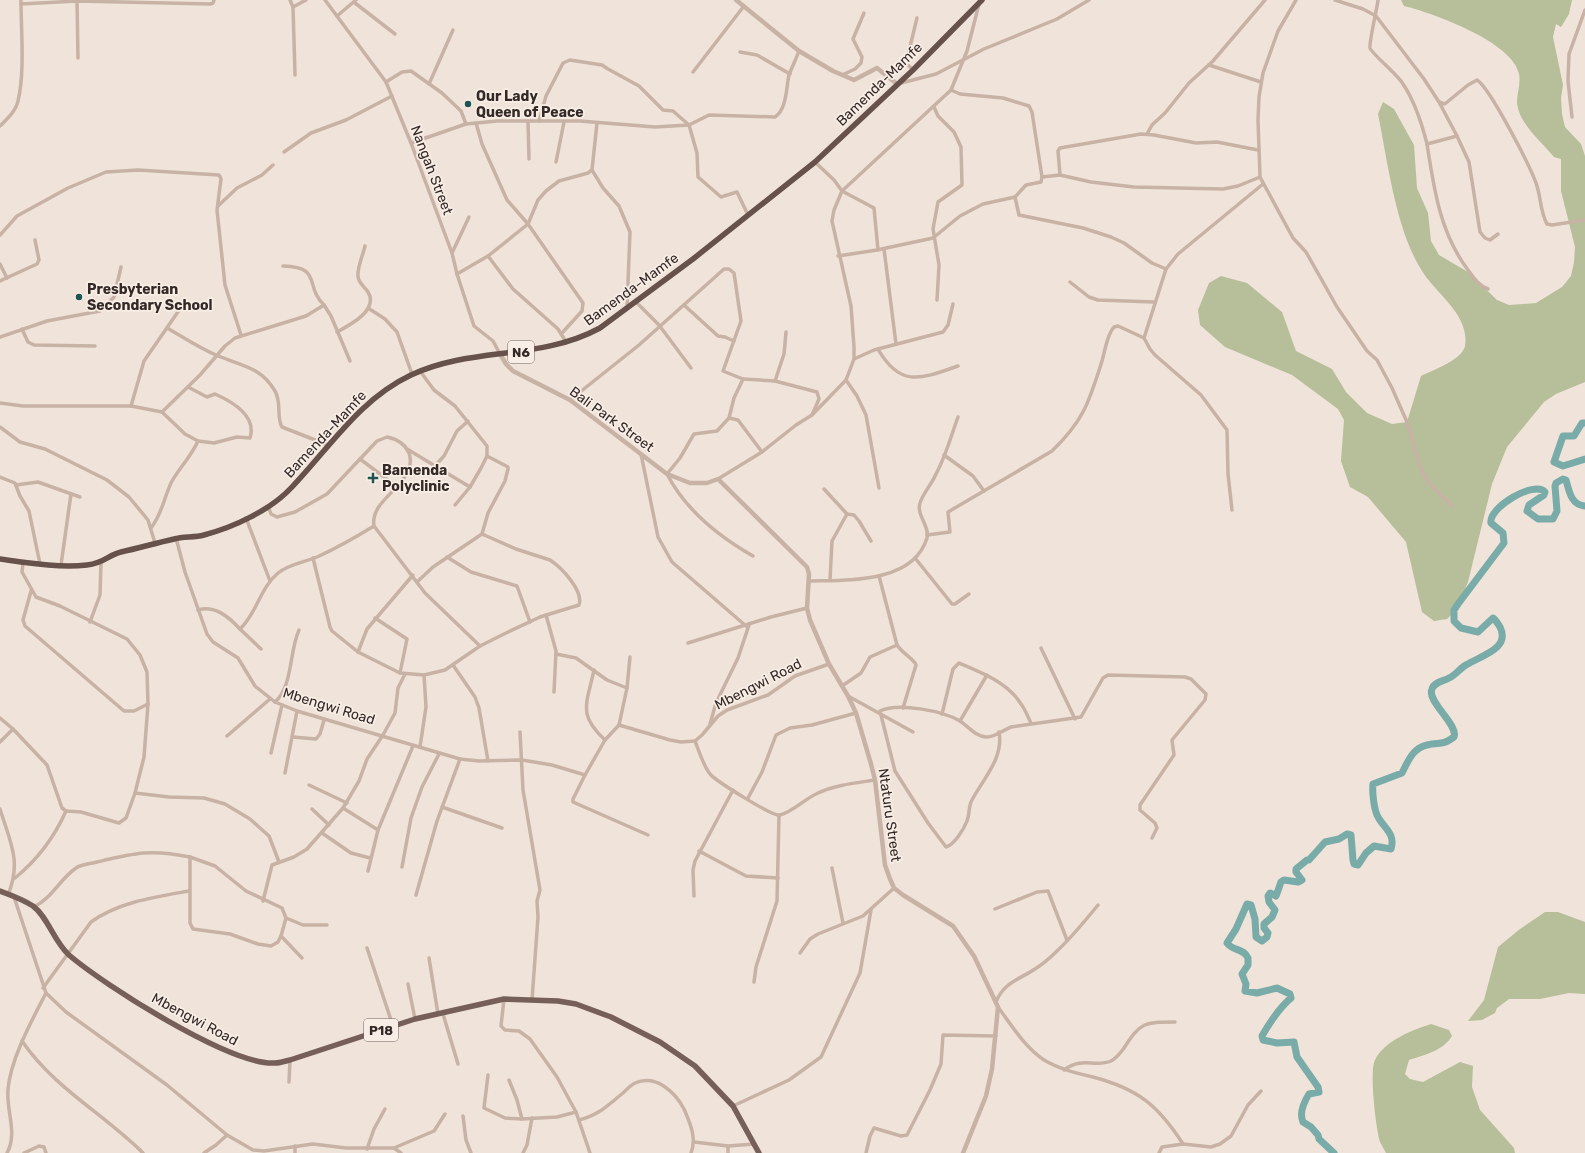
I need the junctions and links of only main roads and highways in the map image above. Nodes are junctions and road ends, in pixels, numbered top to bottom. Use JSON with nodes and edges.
{"nodes":[{"id":1,"x":981,"y":1,"type":"edge"},
{"id":2,"x":0,"y":559,"type":"edge"},
{"id":3,"x":0,"y":891,"type":"edge"},
{"id":4,"x":760,"y":1153,"type":"edge"}],
"edges":[{"from":1,"to":2,"type":"highway","name":"Bamenda-Mamfe","number":"N6"},
{"from":3,"to":4,"type":"main road","name":"Mbengwi Road","number":"P18"}]}
